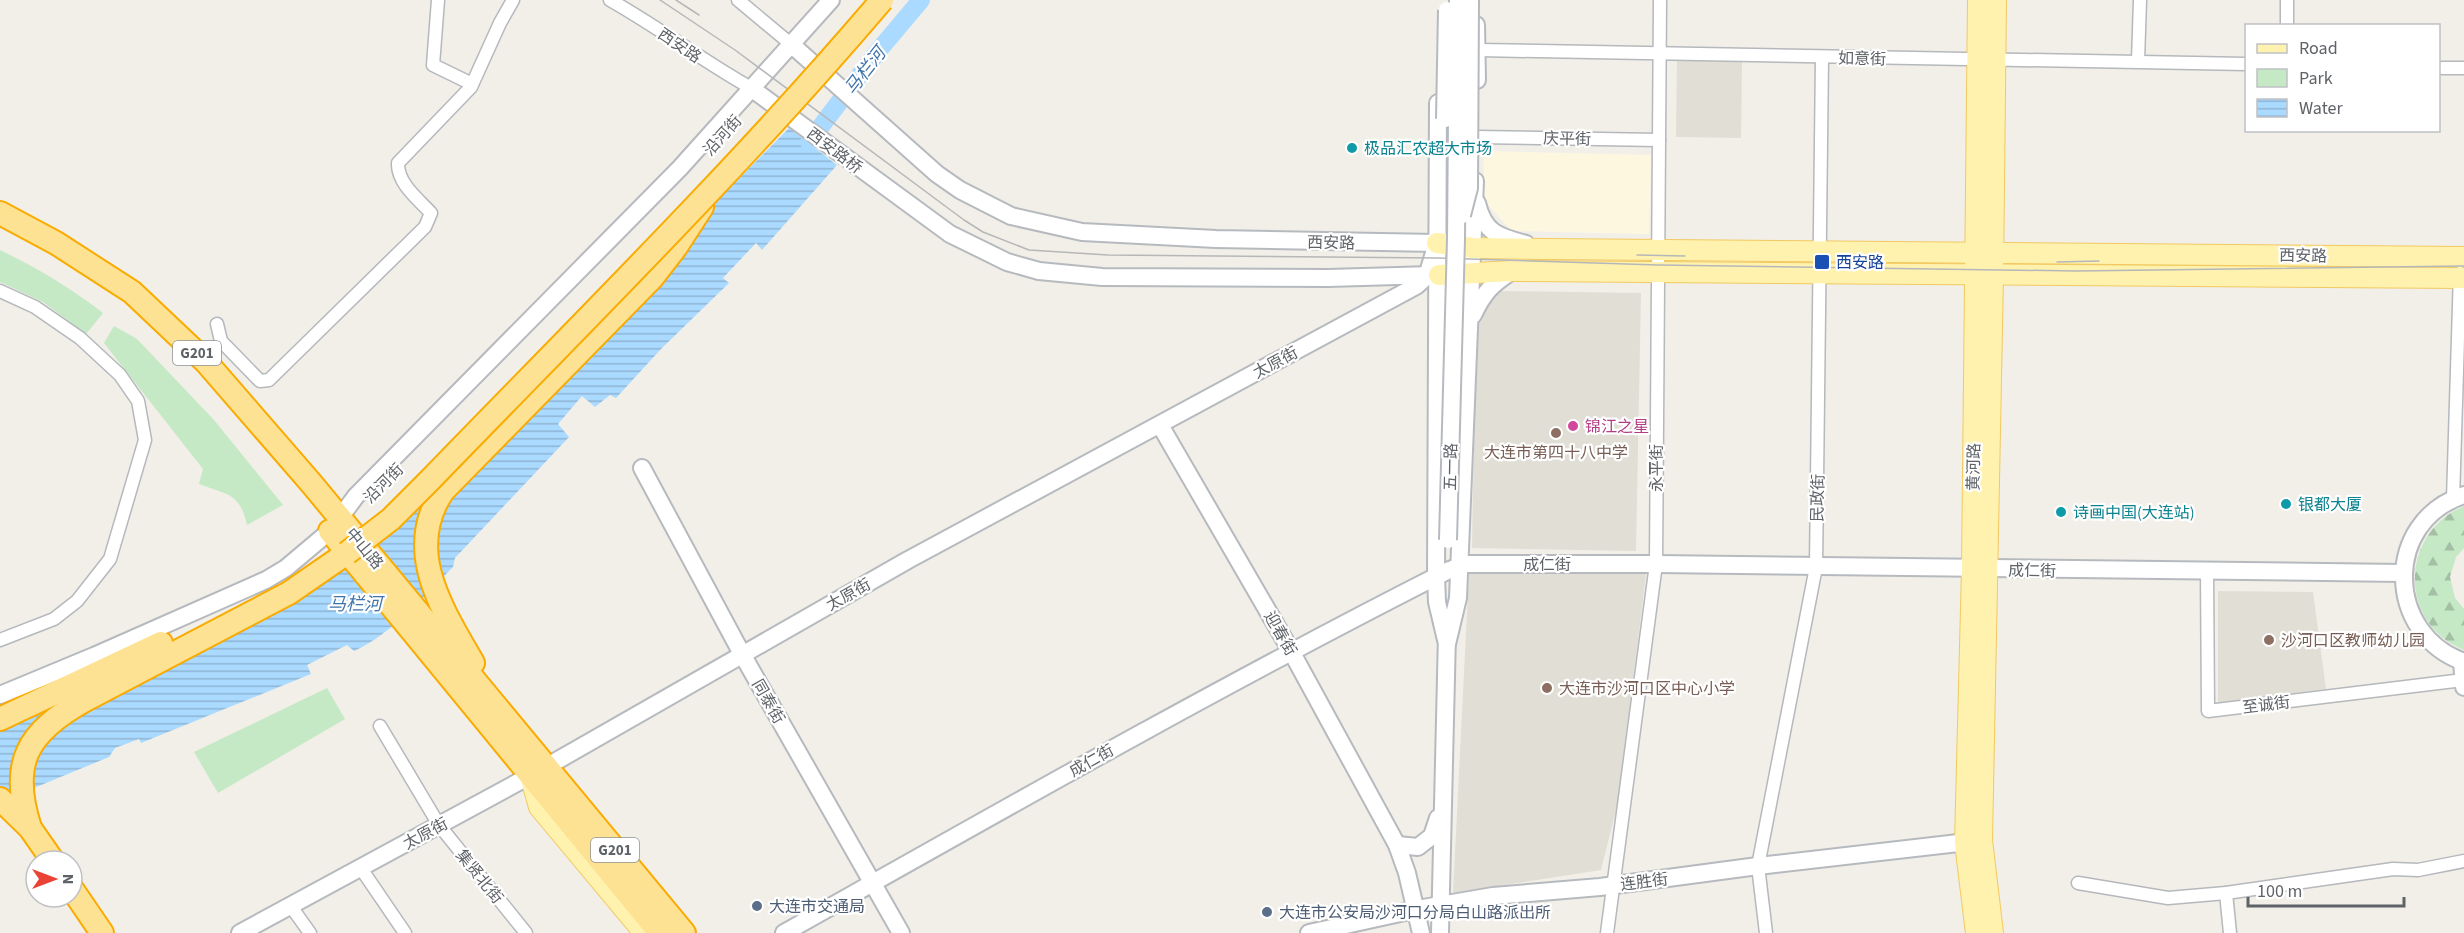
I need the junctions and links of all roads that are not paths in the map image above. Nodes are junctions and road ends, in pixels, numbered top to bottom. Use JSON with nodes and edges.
{"nodes":[{"id":1,"x":438,"y":0,"type":"edge"},
{"id":2,"x":513,"y":0,"type":"edge"},
{"id":3,"x":610,"y":0,"type":"edge"},
{"id":4,"x":738,"y":0,"type":"edge"},
{"id":5,"x":831,"y":0,"type":"edge"},
{"id":6,"x":865,"y":0,"type":"edge"},
{"id":7,"x":882,"y":0,"type":"edge"},
{"id":8,"x":1445,"y":0,"type":"edge"},
{"id":9,"x":1458,"y":0,"type":"edge"},
{"id":10,"x":1472,"y":0,"type":"edge"},
{"id":11,"x":1660,"y":0,"type":"edge"},
{"id":12,"x":1978,"y":0,"type":"edge"},
{"id":13,"x":1996,"y":0,"type":"edge"},
{"id":14,"x":2140,"y":0,"type":"edge"},
{"id":15,"x":2288,"y":0,"type":"edge"},
{"id":16,"x":2287,"y":24,"type":"edge"},
{"id":17,"x":792,"y":45,"type":"junction"},
{"id":18,"x":1478,"y":50,"type":"junction"},
{"id":19,"x":1660,"y":53,"type":"junction"},
{"id":20,"x":1822,"y":57,"type":"junction"},
{"id":21,"x":1986,"y":60,"type":"junction"},
{"id":22,"x":2138,"y":61,"type":"junction"},
{"id":23,"x":2245,"y":63,"type":"edge"},
{"id":24,"x":2440,"y":68,"type":"edge"},
{"id":25,"x":2464,"y":68,"type":"edge"},
{"id":26,"x":472,"y":84,"type":"junction"},
{"id":27,"x":751,"y":88,"type":"junction"},
{"id":28,"x":1476,"y":137,"type":"junction"},
{"id":29,"x":1659,"y":140,"type":"junction"},
{"id":30,"x":1438,"y":183,"type":"junction"},
{"id":31,"x":712,"y":189,"type":"junction"},
{"id":32,"x":1474,"y":194,"type":"junction"},
{"id":33,"x":0,"y":213,"type":"edge"},
{"id":34,"x":1405,"y":243,"type":"junction"},
{"id":35,"x":1455,"y":243,"type":"junction"},
{"id":36,"x":1658,"y":248,"type":"junction"},
{"id":37,"x":1544,"y":249,"type":"junction"},
{"id":38,"x":1820,"y":251,"type":"junction"},
{"id":39,"x":1984,"y":253,"type":"junction"},
{"id":40,"x":2462,"y":257,"type":"edge"},
{"id":41,"x":1512,"y":271,"type":"junction"},
{"id":42,"x":1658,"y":272,"type":"junction"},
{"id":43,"x":1472,"y":274,"type":"junction"},
{"id":44,"x":1819,"y":274,"type":"junction"},
{"id":45,"x":1433,"y":275,"type":"junction"},
{"id":46,"x":1984,"y":276,"type":"junction"},
{"id":47,"x":2462,"y":278,"type":"edge"},
{"id":48,"x":0,"y":291,"type":"edge"},
{"id":49,"x":1404,"y":293,"type":"junction"},
{"id":50,"x":1439,"y":318,"type":"junction"},
{"id":51,"x":217,"y":324,"type":"dead end"},
{"id":52,"x":1469,"y":336,"type":"junction"},
{"id":53,"x":1160,"y":424,"type":"junction"},
{"id":54,"x":642,"y":468,"type":"dead end"},
{"id":55,"x":2458,"y":497,"type":"edge"},
{"id":56,"x":342,"y":533,"type":"junction"},
{"id":57,"x":1656,"y":564,"type":"junction"},
{"id":58,"x":1816,"y":567,"type":"junction"},
{"id":59,"x":1980,"y":569,"type":"junction"},
{"id":60,"x":2207,"y":571,"type":"junction"},
{"id":61,"x":1447,"y":572,"type":"junction"},
{"id":62,"x":2403,"y":573,"type":"junction"},
{"id":63,"x":416,"y":623,"type":"junction"},
{"id":64,"x":190,"y":630,"type":"junction"},
{"id":65,"x":0,"y":640,"type":"edge"},
{"id":66,"x":1291,"y":651,"type":"junction"},
{"id":67,"x":742,"y":654,"type":"junction"},
{"id":68,"x":2463,"y":661,"type":"edge"},
{"id":69,"x":2464,"y":684,"type":"edge"},
{"id":70,"x":0,"y":695,"type":"edge"},
{"id":71,"x":0,"y":704,"type":"edge"},
{"id":72,"x":504,"y":716,"type":"junction"},
{"id":73,"x":0,"y":719,"type":"edge"},
{"id":74,"x":380,"y":726,"type":"dead end"},
{"id":75,"x":538,"y":771,"type":"junction"},
{"id":76,"x":0,"y":799,"type":"edge"},
{"id":77,"x":1443,"y":806,"type":"junction"},
{"id":78,"x":439,"y":825,"type":"junction"},
{"id":79,"x":30,"y":828,"type":"junction"},
{"id":80,"x":1973,"y":842,"type":"junction"},
{"id":81,"x":1397,"y":845,"type":"junction"},
{"id":82,"x":45,"y":849,"type":"edge"},
{"id":83,"x":2464,"y":861,"type":"edge"},
{"id":84,"x":1758,"y":866,"type":"junction"},
{"id":85,"x":360,"y":867,"type":"junction"},
{"id":86,"x":873,"y":883,"type":"junction"},
{"id":87,"x":2078,"y":883,"type":"dead end"},
{"id":88,"x":1613,"y":885,"type":"junction"},
{"id":89,"x":2226,"y":894,"type":"junction"},
{"id":90,"x":290,"y":905,"type":"junction"},
{"id":91,"x":1441,"y":906,"type":"junction"},
{"id":92,"x":84,"y":907,"type":"edge"},
{"id":93,"x":1416,"y":909,"type":"junction"},
{"id":94,"x":102,"y":933,"type":"edge"},
{"id":95,"x":240,"y":933,"type":"edge"},
{"id":96,"x":310,"y":933,"type":"edge"},
{"id":97,"x":405,"y":933,"type":"edge"},
{"id":98,"x":525,"y":933,"type":"edge"},
{"id":99,"x":644,"y":933,"type":"edge"},
{"id":100,"x":660,"y":933,"type":"edge"},
{"id":101,"x":684,"y":933,"type":"edge"},
{"id":102,"x":784,"y":933,"type":"edge"},
{"id":103,"x":901,"y":933,"type":"edge"},
{"id":104,"x":1309,"y":933,"type":"edge"},
{"id":105,"x":1421,"y":933,"type":"edge"},
{"id":106,"x":1440,"y":933,"type":"edge"},
{"id":107,"x":1607,"y":933,"type":"edge"},
{"id":108,"x":1767,"y":933,"type":"edge"},
{"id":109,"x":1976,"y":933,"type":"edge"},
{"id":110,"x":1993,"y":933,"type":"edge"},
{"id":111,"x":2230,"y":933,"type":"edge"}],
"edges":[{"from":1,"to":26,"type":"street"},
{"from":2,"to":26,"type":"street"},
{"from":3,"to":27,"type":"street","name":"西安路"},
{"from":4,"to":17,"type":"street"},
{"from":5,"to":17,"type":"street","name":"沿河街"},
{"from":6,"to":64,"type":"highway"},
{"from":7,"to":31,"type":"highway","bridge":true},
{"from":8,"to":30,"type":"street"},
{"from":8,"to":35,"type":"street","bridge":true},
{"from":9,"to":35,"type":"street","name":"五一路","bridge":true},
{"from":10,"to":18,"type":"street"},
{"from":10,"to":35,"type":"street","bridge":true},
{"from":11,"to":19,"type":"street","name":"永平街"},
{"from":12,"to":21,"type":"main road","name":"黄河路"},
{"from":13,"to":21,"type":"main road","name":"黄河路"},
{"from":14,"to":22,"type":"street"},
{"from":15,"to":16,"type":"street"},
{"from":17,"to":27,"type":"street","name":"沿河街"},
{"from":17,"to":34,"type":"street","name":"西安路"},
{"from":18,"to":19,"type":"street","name":"如意街"},
{"from":18,"to":28,"type":"street"},
{"from":19,"to":20,"type":"street","name":"如意街"},
{"from":19,"to":29,"type":"street","name":"永平街"},
{"from":20,"to":21,"type":"street","name":"如意街"},
{"from":20,"to":38,"type":"street","name":"民政街"},
{"from":21,"to":22,"type":"street","name":"如意街"},
{"from":21,"to":39,"type":"main road","name":"黄河路"},
{"from":22,"to":23,"type":"street","name":"如意街"},
{"from":24,"to":25,"type":"street"},
{"from":26,"to":51,"type":"street"},
{"from":27,"to":45,"type":"street","name":"西安路桥"},
{"from":27,"to":56,"type":"street","name":"沿河街"},
{"from":28,"to":29,"type":"street","name":"庆平街"},
{"from":28,"to":32,"type":"street"},
{"from":29,"to":36,"type":"street","name":"永平街"},
{"from":30,"to":34,"type":"street"},
{"from":30,"to":35,"type":"street"},
{"from":31,"to":72,"type":"highway","bridge":true},
{"from":31,"to":79,"type":"highway","bridge":true},
{"from":32,"to":35,"type":"street"},
{"from":32,"to":37,"type":"street"},
{"from":33,"to":56,"type":"highway","name":"中山路","number":"G201"},
{"from":34,"to":35,"type":"street","name":"西安路"},
{"from":35,"to":37,"type":"main road","name":"西安路"},
{"from":35,"to":43,"type":"street"},
{"from":35,"to":45,"type":"street","name":"太原街"},
{"from":35,"to":45,"type":"street"},
{"from":35,"to":61,"type":"street","name":"五一路","bridge":true},
{"from":36,"to":37,"type":"main road","name":"西安路"},
{"from":36,"to":38,"type":"main road","name":"西安路"},
{"from":36,"to":42,"type":"street","name":"永平街"},
{"from":38,"to":39,"type":"main road","name":"西安路"},
{"from":38,"to":44,"type":"street","name":"民政街"},
{"from":39,"to":40,"type":"main road","name":"西安路"},
{"from":39,"to":46,"type":"main road","name":"黄河路"},
{"from":40,"to":47,"type":"street"},
{"from":41,"to":42,"type":"main road","name":"西安路"},
{"from":41,"to":43,"type":"main road","name":"西安路"},
{"from":41,"to":52,"type":"street"},
{"from":42,"to":44,"type":"main road","name":"西安路"},
{"from":42,"to":57,"type":"street","name":"永平街"},
{"from":43,"to":45,"type":"main road","name":"西安路"},
{"from":43,"to":52,"type":"street"},
{"from":44,"to":46,"type":"main road","name":"西安路"},
{"from":44,"to":58,"type":"street","name":"民政街"},
{"from":45,"to":49,"type":"street","name":"太原街"},
{"from":45,"to":50,"type":"street"},
{"from":46,"to":47,"type":"main road","name":"西安路"},
{"from":46,"to":59,"type":"main road","name":"黄河路"},
{"from":47,"to":55,"type":"street"},
{"from":48,"to":65,"type":"street"},
{"from":49,"to":50,"type":"street"},
{"from":49,"to":53,"type":"street","name":"太原街"},
{"from":50,"to":61,"type":"street"},
{"from":52,"to":61,"type":"street"},
{"from":53,"to":66,"type":"street","name":"迎春街"},
{"from":53,"to":67,"type":"street","name":"太原街"},
{"from":54,"to":67,"type":"street","name":"同泰街"},
{"from":55,"to":62,"type":"street"},
{"from":56,"to":63,"type":"highway","name":"中山路","number":"G201"},
{"from":56,"to":70,"type":"street","name":"沿河街"},
{"from":57,"to":58,"type":"street","name":"成仁街"},
{"from":57,"to":61,"type":"street","name":"成仁街"},
{"from":57,"to":88,"type":"street","name":"永平街"},
{"from":58,"to":59,"type":"street","name":"成仁街"},
{"from":58,"to":84,"type":"street","name":"民政街"},
{"from":59,"to":60,"type":"street","name":"成仁街"},
{"from":59,"to":80,"type":"main road","name":"黄河路"},
{"from":60,"to":62,"type":"street","name":"成仁街"},
{"from":60,"to":69,"type":"street","name":"至诚街"},
{"from":61,"to":66,"type":"street","name":"成仁街"},
{"from":61,"to":77,"type":"street","name":"五一路"},
{"from":62,"to":68,"type":"street"},
{"from":63,"to":72,"type":"highway","name":"中山路","number":"G201"},
{"from":63,"to":75,"type":"highway","name":"中山路","number":"G201"},
{"from":64,"to":71,"type":"highway"},
{"from":64,"to":73,"type":"highway"},
{"from":66,"to":81,"type":"street","name":"迎春街"},
{"from":66,"to":86,"type":"street","name":"成仁街"},
{"from":67,"to":75,"type":"street","name":"太原街"},
{"from":67,"to":86,"type":"street","name":"同泰街"},
{"from":68,"to":69,"type":"street"},
{"from":72,"to":75,"type":"highway","name":"中山路","number":"G201"},
{"from":74,"to":78,"type":"street","name":"集贤北街"},
{"from":75,"to":78,"type":"street","name":"太原街"},
{"from":75,"to":99,"type":"main road"},
{"from":75,"to":100,"type":"highway","name":"中山路","number":"G201"},
{"from":75,"to":101,"type":"highway","name":"中山路","number":"G201"},
{"from":76,"to":79,"type":"highway"},
{"from":77,"to":81,"type":"street"},
{"from":77,"to":91,"type":"street","name":"五一路"},
{"from":78,"to":85,"type":"street","name":"太原街"},
{"from":78,"to":98,"type":"street","name":"集贤北街"},
{"from":79,"to":82,"type":"highway"},
{"from":80,"to":84,"type":"street","name":"连胜街"},
{"from":80,"to":109,"type":"main road","name":"黄河路"},
{"from":80,"to":110,"type":"main road","name":"黄河路"},
{"from":81,"to":93,"type":"street","name":"迎春街"},
{"from":83,"to":89,"type":"street"},
{"from":84,"to":88,"type":"street","name":"连胜街"},
{"from":84,"to":108,"type":"street","name":"民政街"},
{"from":85,"to":90,"type":"street","name":"太原街"},
{"from":85,"to":97,"type":"street"},
{"from":86,"to":102,"type":"street","name":"成仁街"},
{"from":86,"to":103,"type":"street","name":"同泰街"},
{"from":87,"to":89,"type":"street"},
{"from":88,"to":91,"type":"street","name":"连胜街"},
{"from":88,"to":107,"type":"street","name":"永平街"},
{"from":89,"to":111,"type":"street"},
{"from":90,"to":95,"type":"street","name":"太原街"},
{"from":90,"to":96,"type":"street"},
{"from":91,"to":93,"type":"street","name":"连胜街"},
{"from":91,"to":106,"type":"street","name":"五一路"},
{"from":92,"to":94,"type":"highway"},
{"from":93,"to":104,"type":"street","name":"连胜街"},
{"from":93,"to":105,"type":"street","name":"迎春街"}]}
